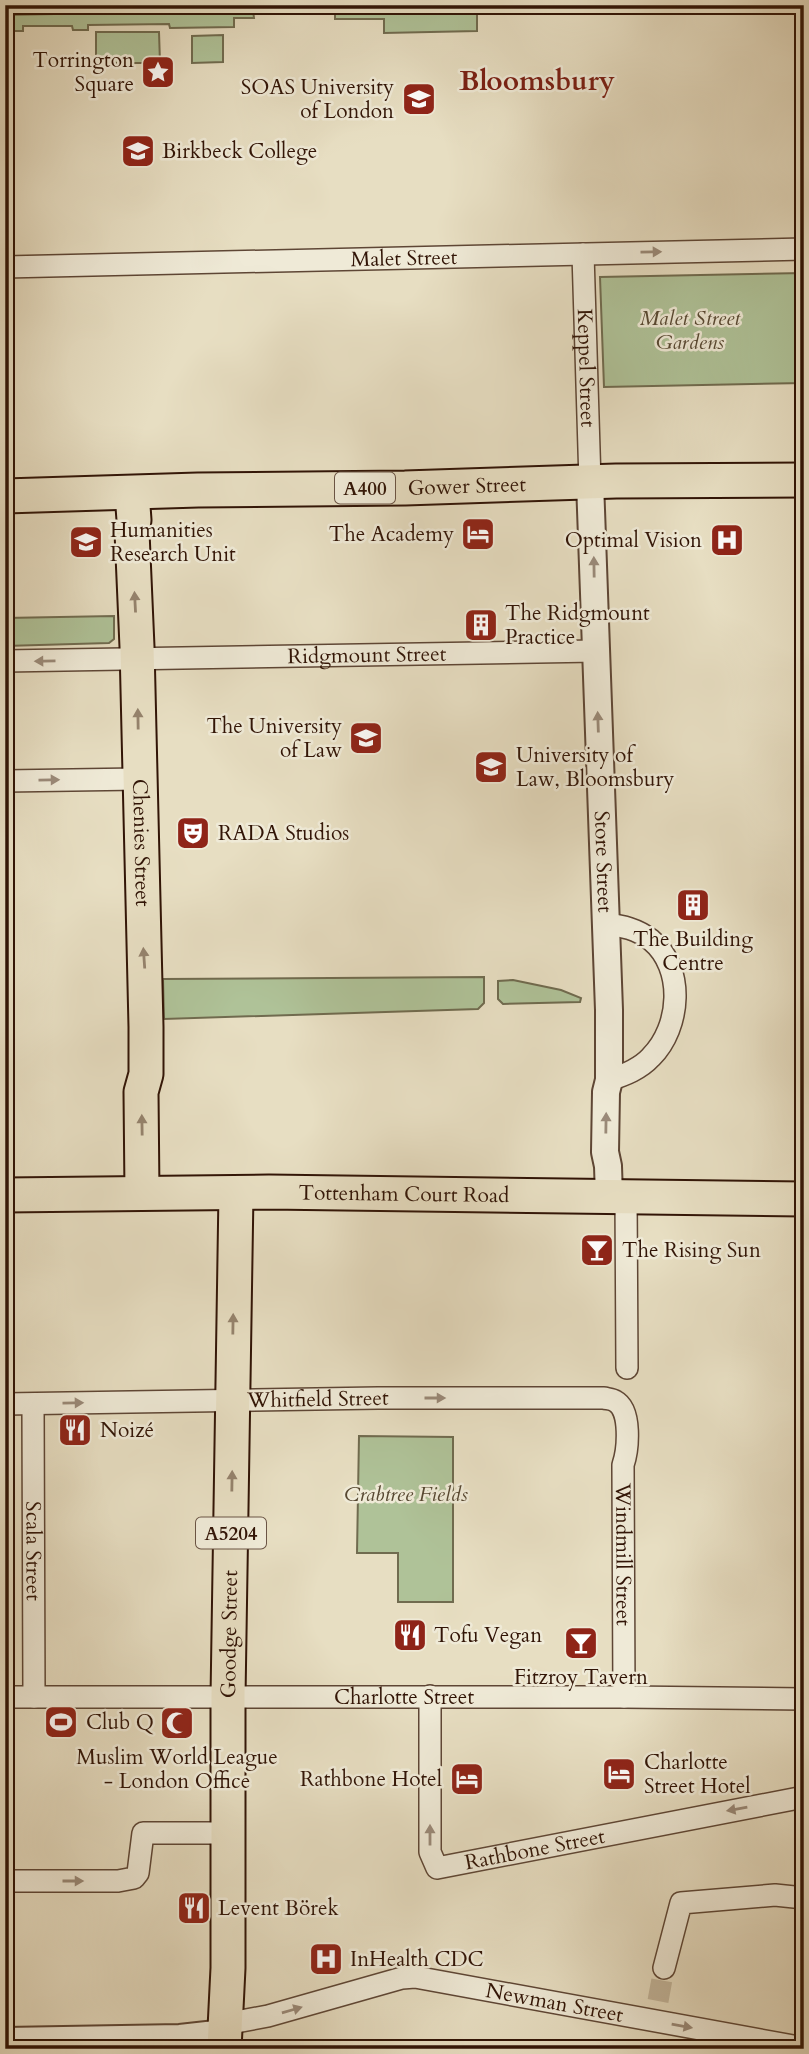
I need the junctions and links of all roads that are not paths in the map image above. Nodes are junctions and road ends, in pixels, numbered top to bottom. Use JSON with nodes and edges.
{"nodes":[{"id":1,"x":804,"y":249,"type":"edge"},
{"id":2,"x":583,"y":254,"type":"junction"},
{"id":3,"x":5,"y":267,"type":"edge"},
{"id":4,"x":804,"y":481,"type":"edge"},
{"id":5,"x":590,"y":482,"type":"junction"},
{"id":6,"x":132,"y":493,"type":"junction"},
{"id":7,"x":5,"y":496,"type":"edge"},
{"id":8,"x":596,"y":651,"type":"junction"},
{"id":9,"x":137,"y":659,"type":"junction"},
{"id":10,"x":5,"y":661,"type":"edge"},
{"id":11,"x":139,"y":779,"type":"junction"},
{"id":12,"x":5,"y":781,"type":"edge"},
{"id":13,"x":606,"y":924,"type":"junction"},
{"id":14,"x":609,"y":1080,"type":"junction"},
{"id":15,"x":142,"y":1193,"type":"junction"},
{"id":16,"x":236,"y":1193,"type":"junction"},
{"id":17,"x":5,"y":1195,"type":"edge"},
{"id":18,"x":618,"y":1197,"type":"junction"},
{"id":19,"x":804,"y":1199,"type":"edge"},
{"id":20,"x":627,"y":1368,"type":"dead end"},
{"id":21,"x":233,"y":1400,"type":"junction"},
{"id":22,"x":5,"y":1404,"type":"edge"},
{"id":23,"x":33,"y":1404,"type":"junction"},
{"id":24,"x":625,"y":1412,"type":"joint"},
{"id":25,"x":228,"y":1696,"type":"junction"},
{"id":26,"x":430,"y":1696,"type":"junction"},
{"id":27,"x":5,"y":1697,"type":"edge"},
{"id":28,"x":34,"y":1697,"type":"junction"},
{"id":29,"x":624,"y":1697,"type":"junction"},
{"id":30,"x":804,"y":1699,"type":"edge"},
{"id":31,"x":804,"y":1797,"type":"edge"},
{"id":32,"x":228,"y":1833,"type":"junction"},
{"id":33,"x":5,"y":1881,"type":"edge"},
{"id":34,"x":804,"y":1898,"type":"edge"},
{"id":35,"x":664,"y":1968,"type":"tunnel mouth"},
{"id":36,"x":225,"y":2035,"type":"edge"},
{"id":37,"x":5,"y":2041,"type":"edge"},
{"id":38,"x":804,"y":2048,"type":"edge"}],
"edges":[{"from":2,"to":1,"type":"street","name":"Malet Street","one_way":true},
{"from":2,"to":3,"type":"street","name":"Malet Street"},
{"from":2,"to":5,"type":"street","name":"Keppel Street"},
{"from":4,"to":5,"type":"main road","name":"Gower Street","number":"A400"},
{"from":5,"to":6,"type":"main road","name":"Gower Street","number":"A400"},
{"from":8,"to":5,"type":"street","name":"Store Street","one_way":true},
{"from":6,"to":7,"type":"main road","name":"Gower Street","number":"A400"},
{"from":9,"to":6,"type":"main road","name":"Chenies Street","one_way":true},
{"from":8,"to":9,"type":"street","name":"Ridgmount Street"},
{"from":13,"to":8,"type":"street","name":"Store Street","one_way":true},
{"from":9,"to":10,"type":"street","name":"Ridgmount Street","one_way":true},
{"from":11,"to":9,"type":"main road","name":"Chenies Street","one_way":true},
{"from":12,"to":11,"type":"street","one_way":true},
{"from":15,"to":11,"type":"main road","name":"Chenies Street","one_way":true},
{"from":13,"to":14,"type":"street","name":"Store Street"},
{"from":13,"to":14,"type":"street"},
{"from":18,"to":14,"type":"street","name":"Store Street","one_way":true},
{"from":15,"to":16,"type":"main road","name":"Tottenham Court Road"},
{"from":15,"to":17,"type":"main road","name":"Tottenham Court Road"},
{"from":16,"to":18,"type":"main road","name":"Tottenham Court Road"},
{"from":21,"to":16,"type":"main road","name":"Goodge Street","number":"A5204","one_way":true},
{"from":18,"to":19,"type":"main road","name":"Tottenham Court Road"},
{"from":18,"to":20,"type":"street"},
{"from":23,"to":21,"type":"street","name":"Whitfield Street","one_way":true},
{"from":21,"to":24,"type":"street","name":"Whitfield Street","one_way":true},
{"from":25,"to":21,"type":"main road","name":"Goodge Street","number":"A5204","one_way":true},
{"from":22,"to":23,"type":"street","name":"Whitfield Street"},
{"from":23,"to":28,"type":"street","name":"Scala Street"},
{"from":24,"to":29,"type":"street","name":"Windmill Street"},
{"from":25,"to":26,"type":"street","name":"Charlotte Street"},
{"from":25,"to":28,"type":"street","name":"Charlotte Street"},
{"from":25,"to":32,"type":"main road","name":"Goodge Street","number":"A5204"},
{"from":26,"to":29,"type":"street","name":"Charlotte Street"},
{"from":31,"to":26,"type":"street","name":"Rathbone Street","one_way":true},
{"from":27,"to":28,"type":"street","name":"Charlotte Street"},
{"from":29,"to":30,"type":"street","name":"Charlotte Street"},
{"from":33,"to":32,"type":"street","one_way":true},
{"from":32,"to":36,"type":"main road","name":"Goodge Street","number":"A5204"},
{"from":34,"to":35,"type":"street"},
{"from":36,"to":37,"type":"street"},
{"from":36,"to":38,"type":"street","name":"Newman Street","one_way":true}]}
